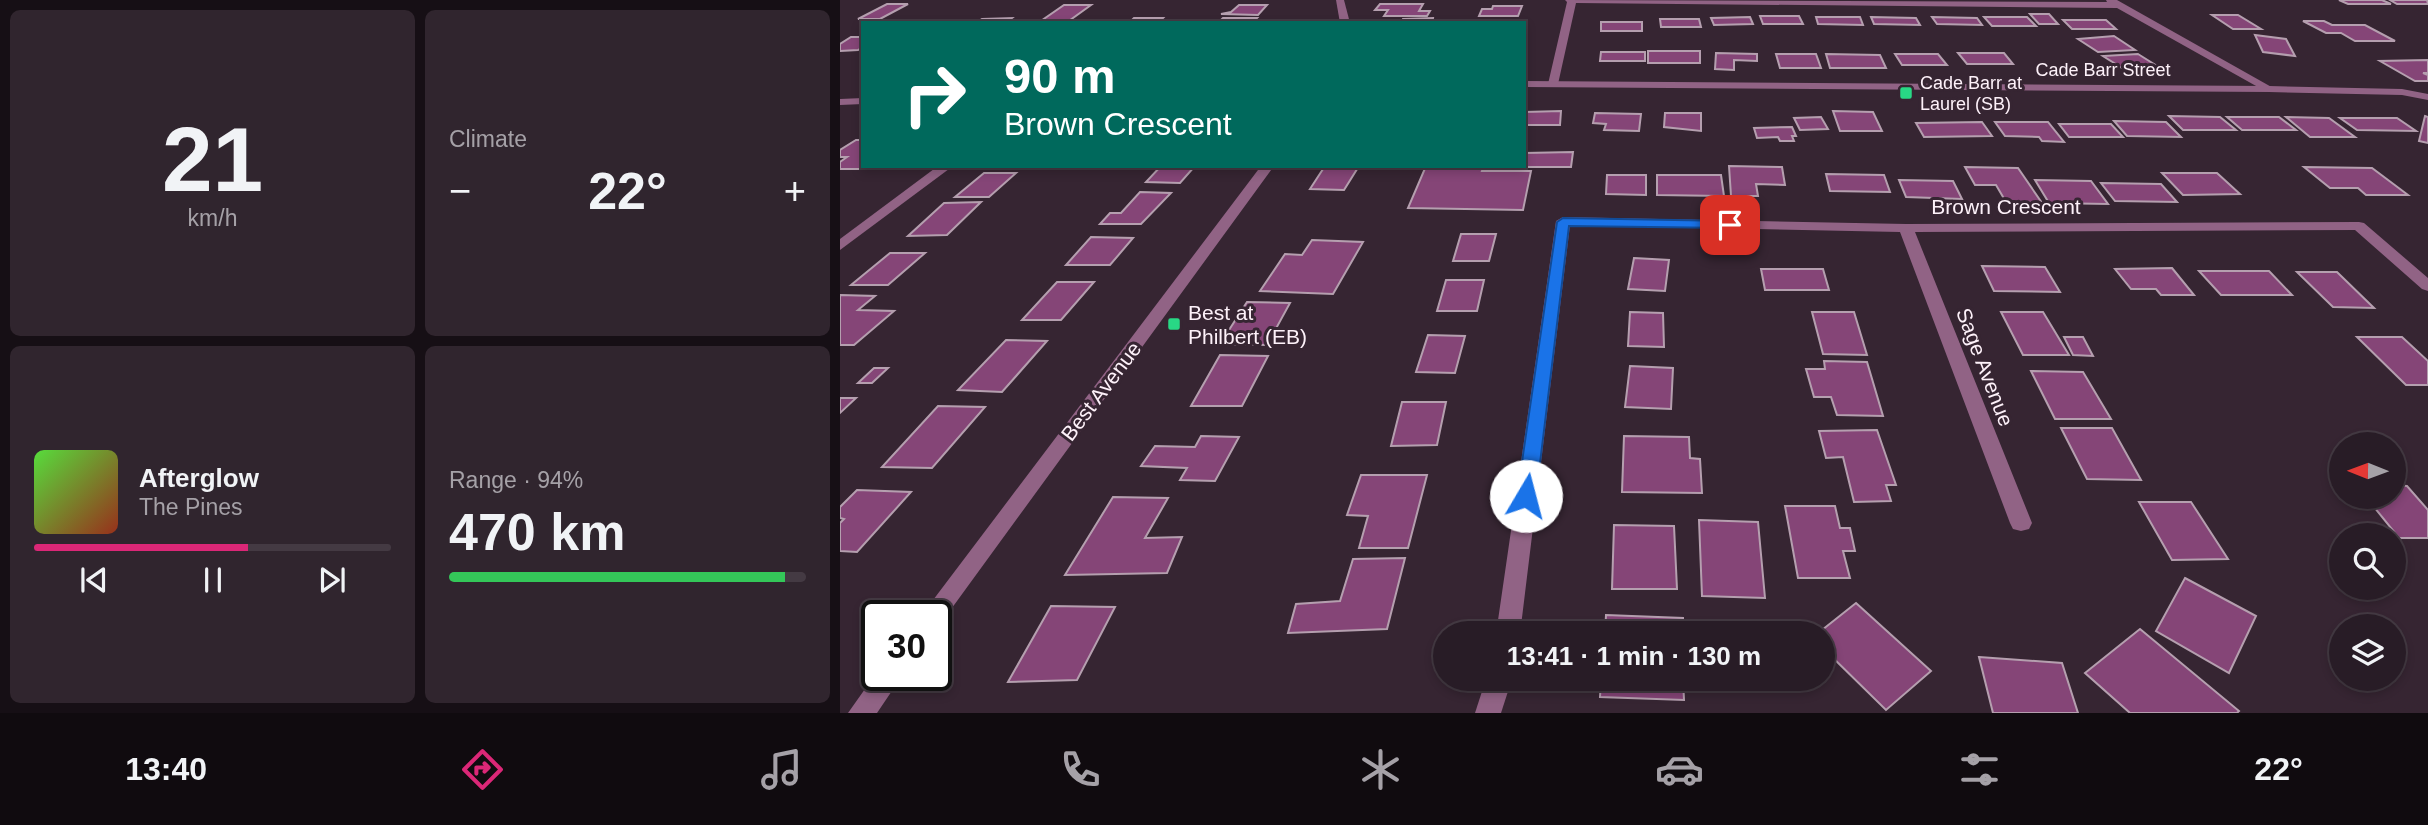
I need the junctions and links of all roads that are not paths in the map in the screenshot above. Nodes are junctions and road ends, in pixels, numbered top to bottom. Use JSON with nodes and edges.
{"nodes":[{"id":1,"x":1340,"y":0,"type":"edge"},
{"id":2,"x":1570,"y":1,"type":"edge"},
{"id":3,"x":1880,"y":1,"type":"edge"},
{"id":4,"x":2115,"y":3,"type":"edge"},
{"id":5,"x":1345,"y":21,"type":"edge"},
{"id":6,"x":1526,"y":83,"type":"edge"},
{"id":7,"x":1553,"y":83,"type":"junction"},
{"id":8,"x":2269,"y":89,"type":"junction"},
{"id":9,"x":2428,"y":97,"type":"edge"},
{"id":10,"x":861,"y":101,"type":"edge"},
{"id":11,"x":840,"y":103,"type":"edge"},
{"id":12,"x":944,"y":168,"type":"edge"},
{"id":13,"x":1267,"y":168,"type":"edge"},
{"id":14,"x":1906,"y":228,"type":"junction"},
{"id":15,"x":840,"y":246,"type":"edge"},
{"id":16,"x":2428,"y":286,"type":"edge"},
{"id":17,"x":2021,"y":523,"type":"dead end"},
{"id":18,"x":945,"y":600,"type":"edge"},
{"id":19,"x":1510,"y":621,"type":"edge"},
{"id":20,"x":878,"y":691,"type":"edge"},
{"id":21,"x":1495,"y":691,"type":"edge"},
{"id":22,"x":861,"y":713,"type":"edge"},
{"id":23,"x":1488,"y":713,"type":"edge"}],
"edges":[{"from":1,"to":5,"type":"street"},
{"from":2,"to":3,"type":"street"},
{"from":2,"to":7,"type":"street"},
{"from":3,"to":4,"type":"street"},
{"from":4,"to":8,"type":"street"},
{"from":6,"to":7,"type":"street","name":"Cade Barr Street"},
{"from":7,"to":8,"type":"street","name":"Cade Barr Street"},
{"from":8,"to":9,"type":"street","name":"Cade Barr Street"},
{"from":10,"to":11,"type":"street"},
{"from":12,"to":15,"type":"street"},
{"from":13,"to":18,"type":"street","name":"Best Avenue"},
{"from":14,"to":16,"type":"street","name":"Brown Crescent"},
{"from":14,"to":17,"type":"street","name":"Sage Avenue"},
{"from":14,"to":19,"type":"street","name":"Brown Crescent"},
{"from":20,"to":22,"type":"street"},
{"from":21,"to":23,"type":"street"}]}
